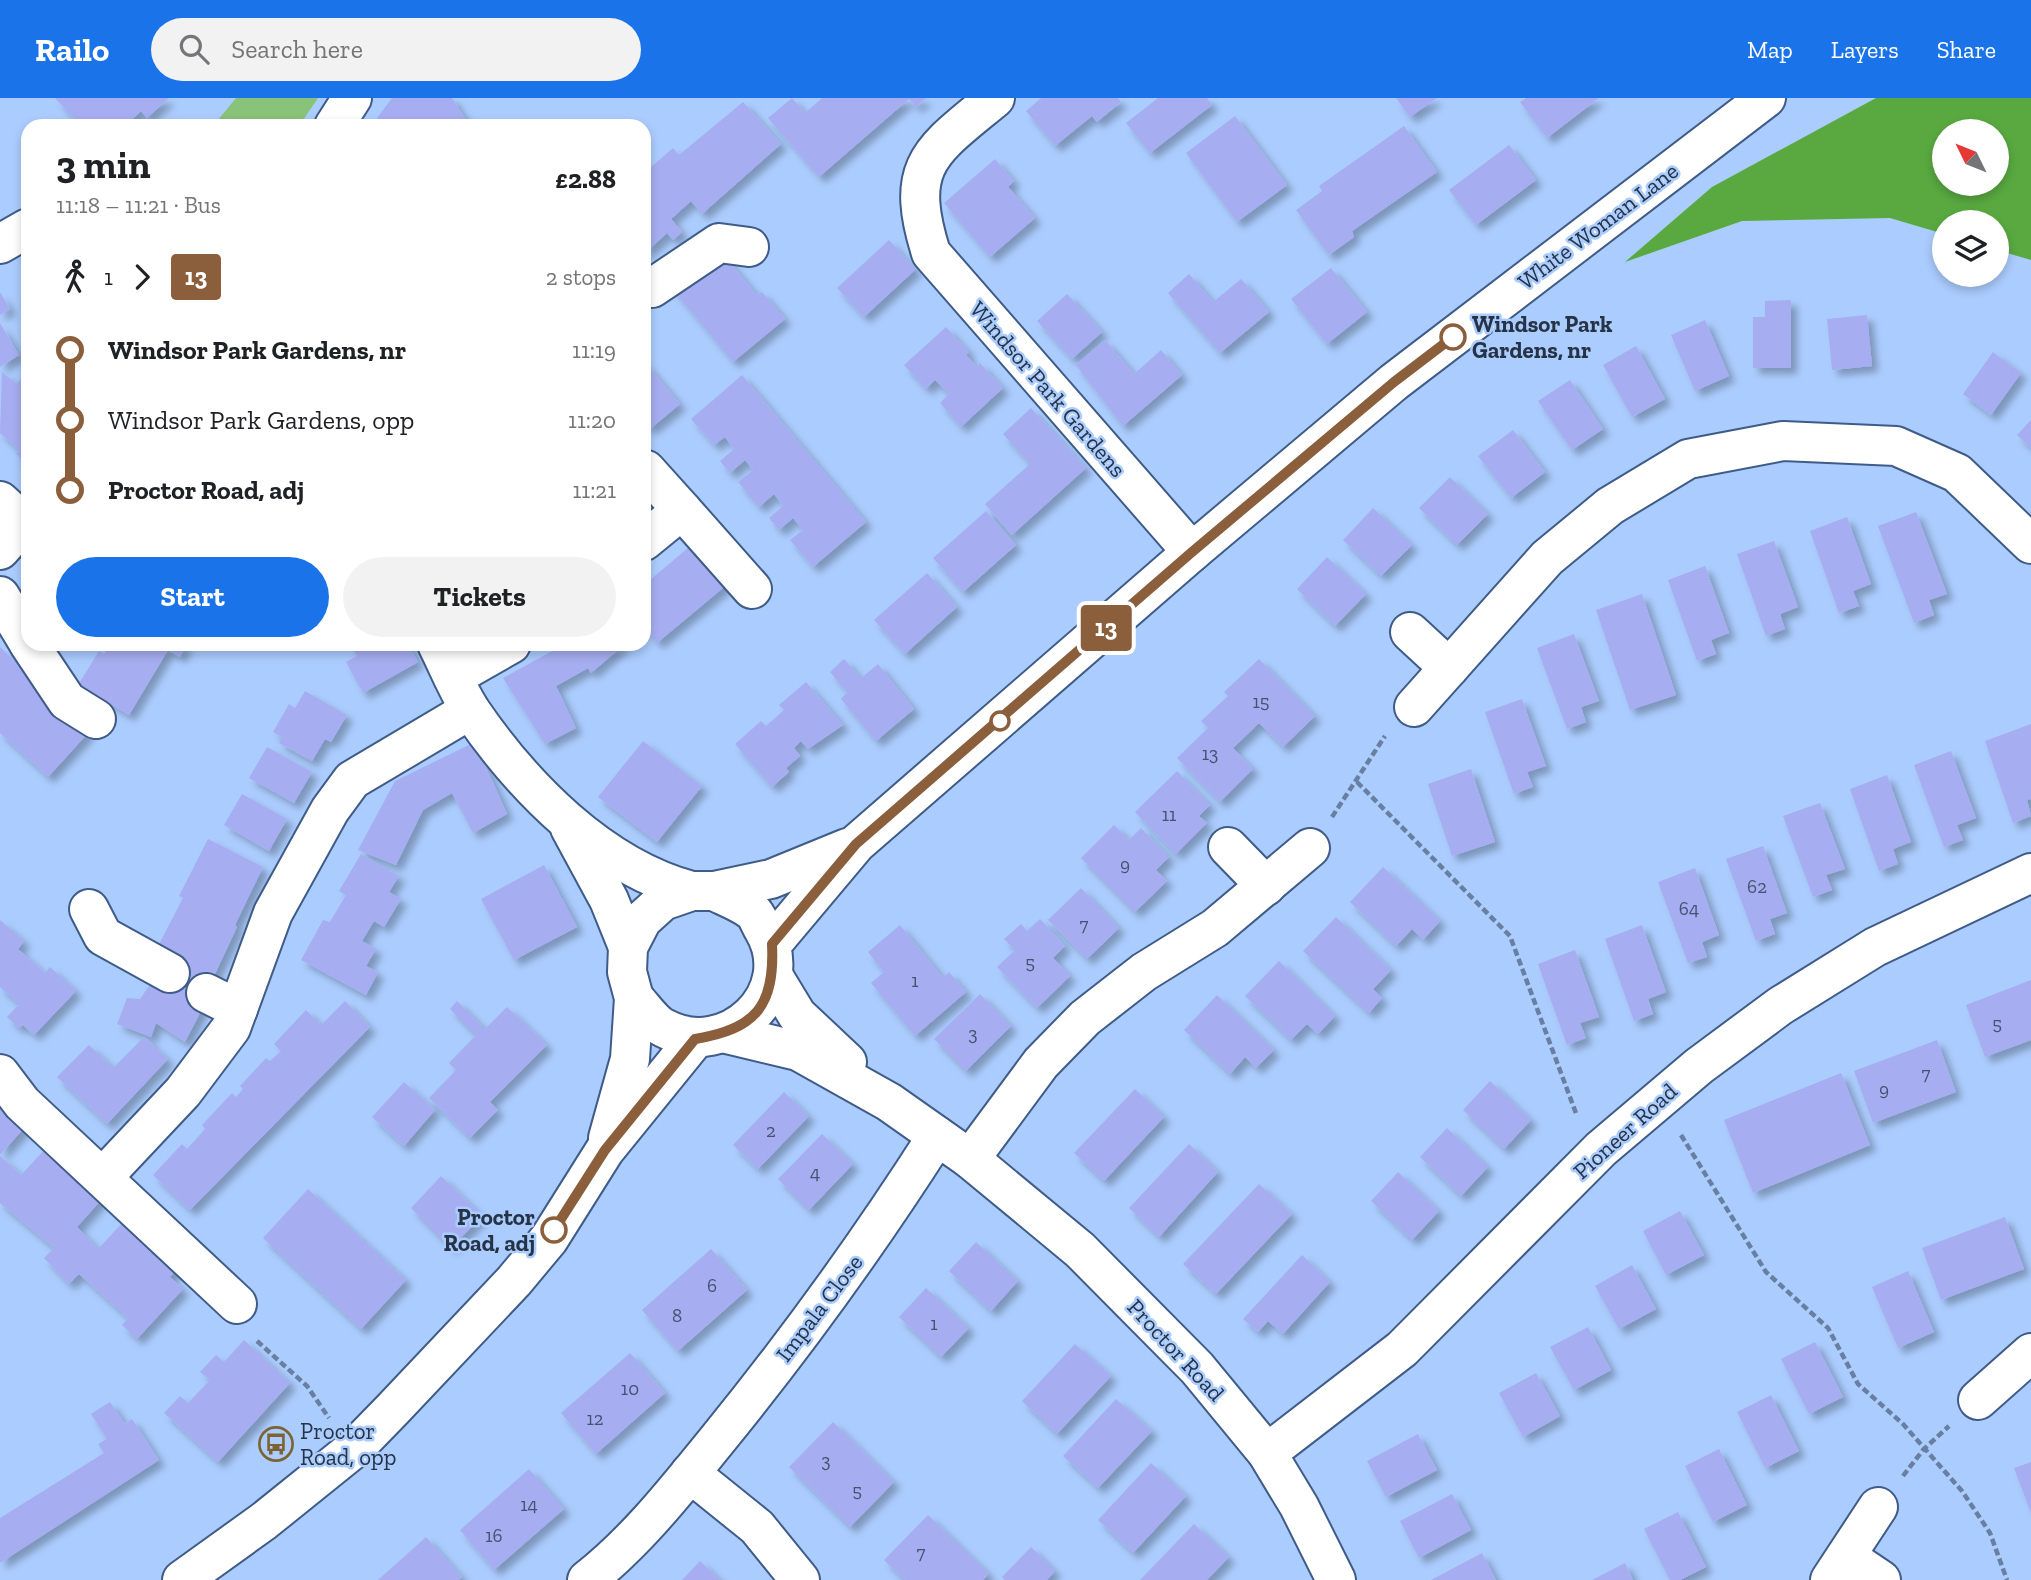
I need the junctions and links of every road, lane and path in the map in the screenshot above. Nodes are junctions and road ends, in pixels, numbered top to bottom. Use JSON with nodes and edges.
{"nodes":[{"id":1,"x":352,"y":98,"type":"edge"},
{"id":2,"x":995,"y":98,"type":"edge"},
{"id":3,"x":1766,"y":98,"type":"edge"},
{"id":4,"x":338,"y":119,"type":"edge"},
{"id":5,"x":21,"y":232,"type":"edge"},
{"id":6,"x":0,"y":244,"type":"edge"},
{"id":7,"x":749,"y":247,"type":"dead end"},
{"id":8,"x":652,"y":288,"type":"dead end"},
{"id":9,"x":651,"y":476,"type":"edge"},
{"id":10,"x":0,"y":501,"type":"edge"},
{"id":11,"x":681,"y":510,"type":"junction"},
{"id":12,"x":21,"y":520,"type":"edge"},
{"id":13,"x":21,"y":526,"type":"edge"},
{"id":14,"x":651,"y":535,"type":"edge"},
{"id":15,"x":2031,"y":544,"type":"edge"},
{"id":16,"x":0,"y":550,"type":"edge"},
{"id":17,"x":1192,"y":552,"type":"junction"},
{"id":18,"x":752,"y":589,"type":"dead end"},
{"id":19,"x":0,"y":596,"type":"edge"},
{"id":20,"x":21,"y":630,"type":"edge"},
{"id":21,"x":1410,"y":632,"type":"dead end"},
{"id":22,"x":34,"y":651,"type":"edge"},
{"id":23,"x":482,"y":651,"type":"edge"},
{"id":24,"x":445,"y":660,"type":"edge"},
{"id":25,"x":1449,"y":668,"type":"junction"},
{"id":26,"x":1414,"y":707,"type":"joint"},
{"id":27,"x":470,"y":710,"type":"junction"},
{"id":28,"x":96,"y":719,"type":"dead end"},
{"id":29,"x":1357,"y":782,"type":"junction"},
{"id":30,"x":567,"y":823,"type":"junction"},
{"id":31,"x":856,"y":844,"type":"junction"},
{"id":32,"x":1228,"y":847,"type":"dead end"},
{"id":33,"x":1310,"y":848,"type":"joint"},
{"id":34,"x":2031,"y":873,"type":"edge"},
{"id":35,"x":1266,"y":886,"type":"junction"},
{"id":36,"x":703,"y":891,"type":"junction"},
{"id":37,"x":89,"y":909,"type":"dead end"},
{"id":38,"x":628,"y":947,"type":"junction"},
{"id":39,"x":773,"y":961,"type":"junction"},
{"id":40,"x":170,"y":973,"type":"dead end"},
{"id":41,"x":634,"y":998,"type":"junction"},
{"id":42,"x":711,"y":1036,"type":"junction"},
{"id":43,"x":0,"y":1074,"type":"edge"},
{"id":44,"x":889,"y":1102,"type":"junction"},
{"id":45,"x":1656,"y":1102,"type":"junction"},
{"id":46,"x":937,"y":1136,"type":"junction"},
{"id":47,"x":1601,"y":1149,"type":"junction"},
{"id":48,"x":605,"y":1150,"type":"junction"},
{"id":49,"x":970,"y":1159,"type":"junction"},
{"id":50,"x":103,"y":1177,"type":"junction"},
{"id":51,"x":224,"y":1299,"type":"joint"},
{"id":52,"x":2025,"y":1370,"type":"edge"},
{"id":53,"x":1978,"y":1400,"type":"joint"},
{"id":54,"x":356,"y":1447,"type":"junction"},
{"id":55,"x":1923,"y":1450,"type":"junction"},
{"id":56,"x":1267,"y":1453,"type":"junction"},
{"id":57,"x":690,"y":1473,"type":"junction"},
{"id":58,"x":1878,"y":1507,"type":"joint"},
{"id":59,"x":1839,"y":1568,"type":"edge"},
{"id":60,"x":181,"y":1580,"type":"edge"},
{"id":61,"x":587,"y":1580,"type":"edge"},
{"id":62,"x":800,"y":1580,"type":"edge"},
{"id":63,"x":1336,"y":1580,"type":"edge"},
{"id":64,"x":1881,"y":1580,"type":"edge"},
{"id":65,"x":2007,"y":1580,"type":"edge"}],
"edges":[{"from":1,"to":4,"type":"street"},
{"from":2,"to":17,"type":"street","name":"Windsor Park Gardens"},
{"from":3,"to":17,"type":"street","name":"White Woman Lane"},
{"from":5,"to":6,"type":"street"},
{"from":7,"to":8,"type":"street"},
{"from":9,"to":11,"type":"street"},
{"from":10,"to":12,"type":"street"},
{"from":11,"to":14,"type":"street"},
{"from":11,"to":18,"type":"street"},
{"from":13,"to":16,"type":"street"},
{"from":15,"to":25,"type":"street"},
{"from":17,"to":31,"type":"street","name":"White Woman Lane"},
{"from":19,"to":20,"type":"street"},
{"from":21,"to":25,"type":"street"},
{"from":22,"to":28,"type":"street"},
{"from":23,"to":24,"type":"street"},
{"from":24,"to":27,"type":"street"},
{"from":25,"to":26,"type":"street"},
{"from":26,"to":29,"type":"path"},
{"from":27,"to":30,"type":"street"},
{"from":27,"to":50,"type":"street"},
{"from":29,"to":33,"type":"path"},
{"from":29,"to":47,"type":"path"},
{"from":30,"to":36,"type":"street"},
{"from":30,"to":38,"type":"street"},
{"from":31,"to":36,"type":"street","name":"White Woman Lane"},
{"from":31,"to":39,"type":"street","name":"White Woman Lane"},
{"from":32,"to":35,"type":"street"},
{"from":33,"to":35,"type":"street"},
{"from":34,"to":45,"type":"street","name":"Pioneer Road"},
{"from":35,"to":49,"type":"street"},
{"from":36,"to":38,"type":"street","name":"White Woman Lane"},
{"from":36,"to":39,"type":"street"},
{"from":37,"to":40,"type":"street"},
{"from":38,"to":41,"type":"street","name":"White Woman Lane"},
{"from":39,"to":42,"type":"street","name":"White Woman Lane"},
{"from":39,"to":44,"type":"street","name":"Proctor Road"},
{"from":41,"to":42,"type":"street"},
{"from":41,"to":48,"type":"street","name":"White Woman Lane"},
{"from":42,"to":44,"type":"street","name":"Proctor Road"},
{"from":42,"to":48,"type":"street","name":"White Woman Lane"},
{"from":43,"to":50,"type":"street"},
{"from":44,"to":46,"type":"street","name":"Proctor Road"},
{"from":45,"to":47,"type":"street","name":"Pioneer Road"},
{"from":45,"to":55,"type":"path"},
{"from":46,"to":49,"type":"street","name":"Proctor Road"},
{"from":46,"to":57,"type":"street","name":"Impala Close"},
{"from":47,"to":56,"type":"street","name":"Pioneer Road"},
{"from":48,"to":54,"type":"street","name":"White Woman Lane"},
{"from":49,"to":56,"type":"street","name":"Proctor Road"},
{"from":50,"to":51,"type":"street"},
{"from":51,"to":54,"type":"path"},
{"from":52,"to":53,"type":"street"},
{"from":53,"to":55,"type":"path"},
{"from":54,"to":60,"type":"street","name":"White Woman Lane"},
{"from":55,"to":58,"type":"path"},
{"from":55,"to":65,"type":"path"},
{"from":56,"to":63,"type":"street","name":"Proctor Road"},
{"from":57,"to":61,"type":"street","name":"Impala Close"},
{"from":57,"to":62,"type":"street"},
{"from":58,"to":59,"type":"street"},
{"from":59,"to":64,"type":"street"}]}
